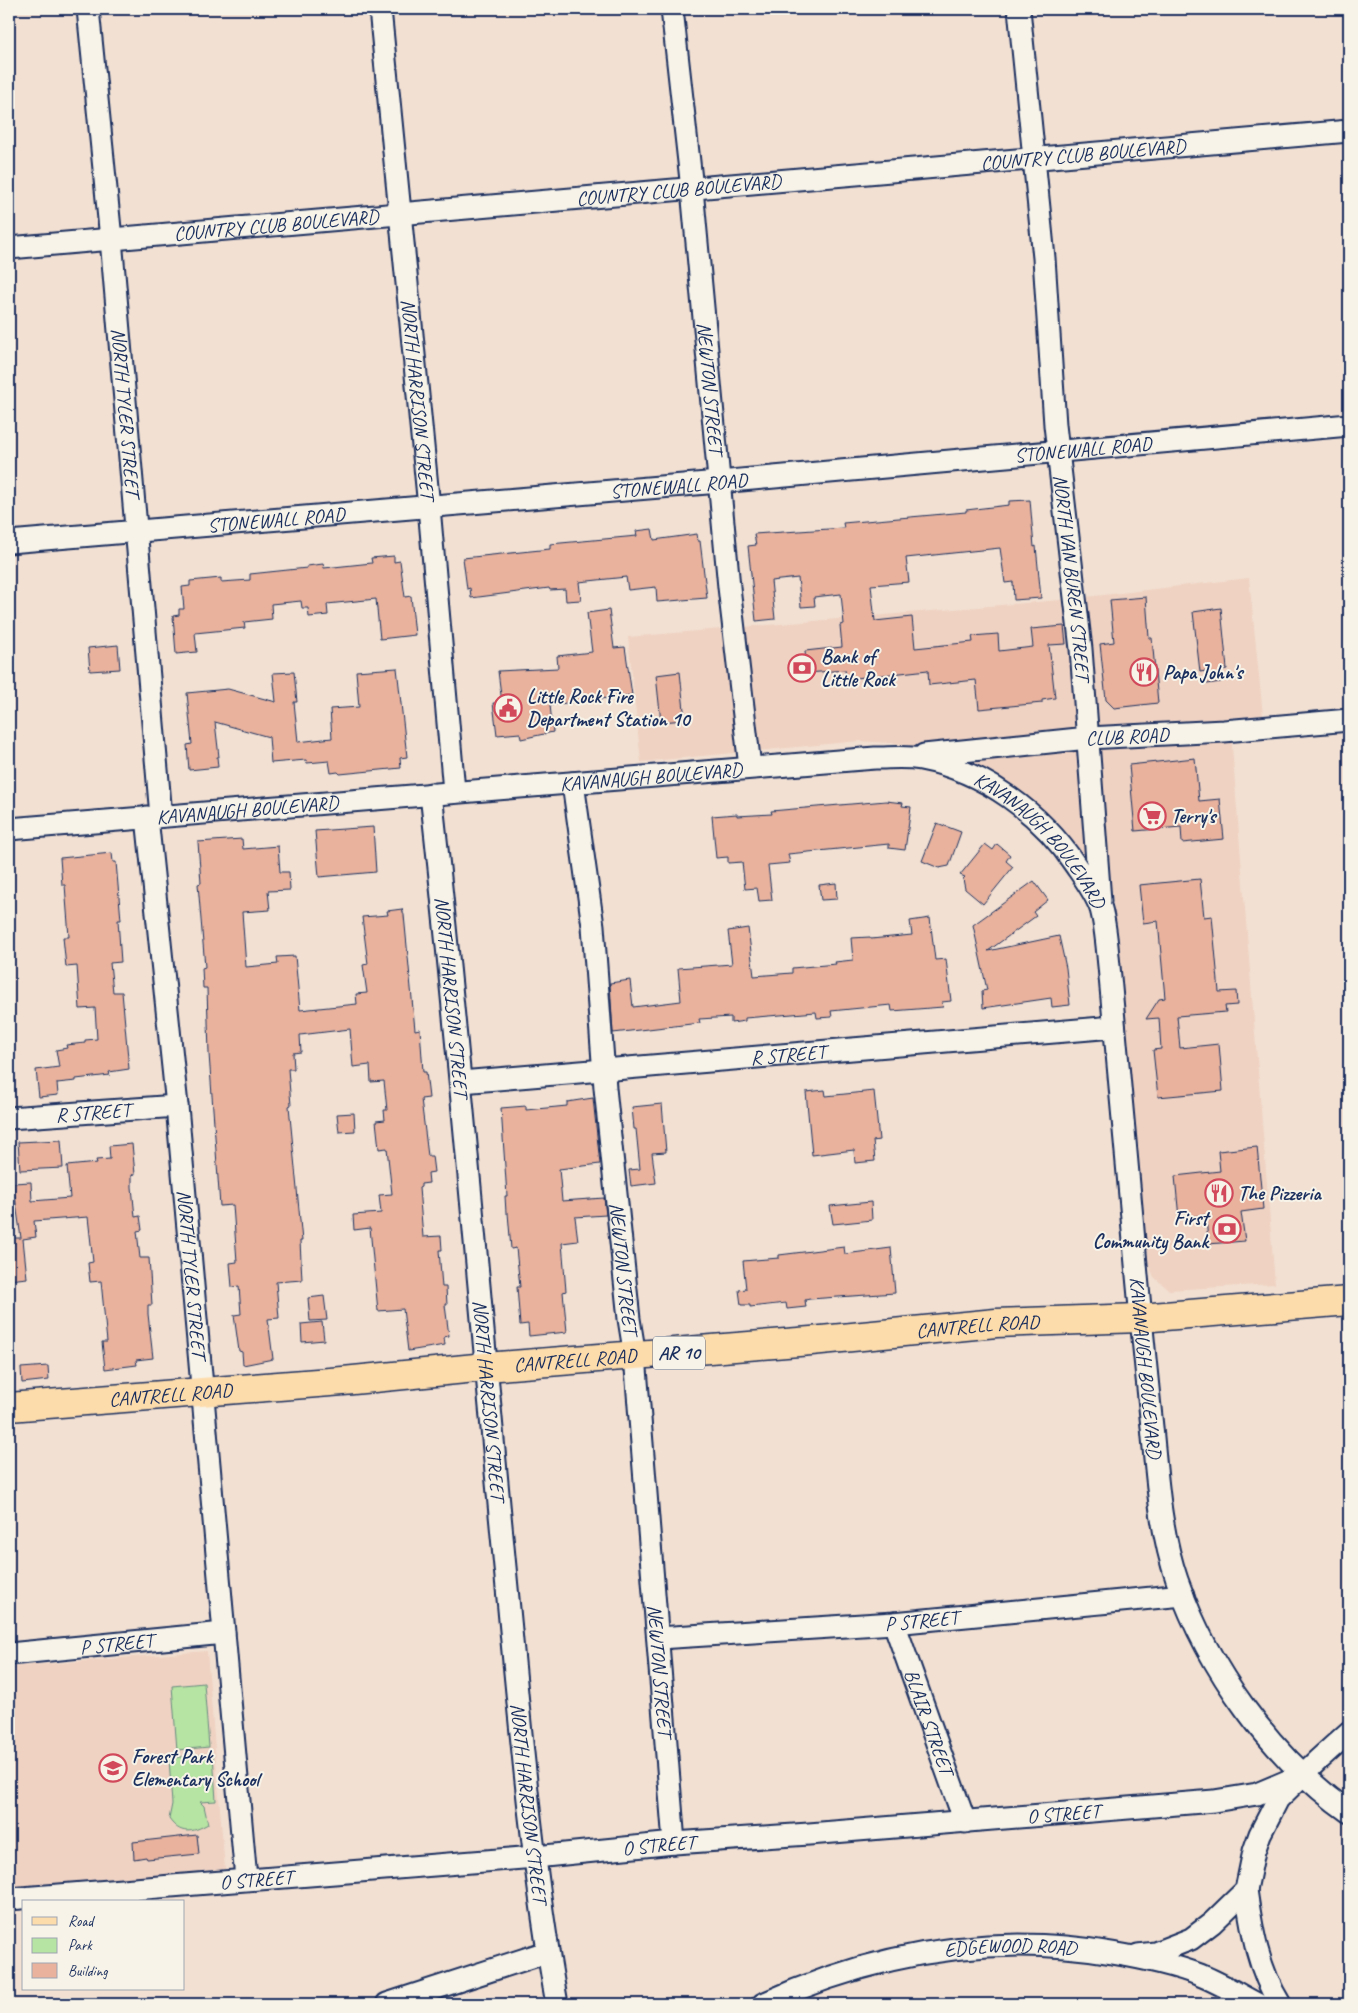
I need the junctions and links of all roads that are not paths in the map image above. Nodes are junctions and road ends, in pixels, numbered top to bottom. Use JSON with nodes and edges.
{"nodes":[{"id":1,"x":88,"y":9,"type":"edge"},
{"id":2,"x":380,"y":9,"type":"edge"},
{"id":3,"x":672,"y":9,"type":"edge"},
{"id":4,"x":1020,"y":9,"type":"edge"},
{"id":5,"x":1349,"y":131,"type":"edge"},
{"id":6,"x":1035,"y":158,"type":"junction"},
{"id":7,"x":692,"y":189,"type":"junction"},
{"id":8,"x":401,"y":215,"type":"junction"},
{"id":9,"x":111,"y":239,"type":"junction"},
{"id":10,"x":9,"y":248,"type":"edge"},
{"id":11,"x":1349,"y":425,"type":"edge"},
{"id":12,"x":1059,"y":451,"type":"junction"},
{"id":13,"x":719,"y":482,"type":"junction"},
{"id":14,"x":429,"y":508,"type":"junction"},
{"id":15,"x":136,"y":532,"type":"junction"},
{"id":16,"x":9,"y":542,"type":"edge"},
{"id":17,"x":1349,"y":720,"type":"edge"},
{"id":18,"x":1088,"y":738,"type":"junction"},
{"id":19,"x":905,"y":758,"type":"junction"},
{"id":20,"x":750,"y":767,"type":"junction"},
{"id":21,"x":573,"y":783,"type":"junction"},
{"id":22,"x":454,"y":792,"type":"junction"},
{"id":23,"x":431,"y":794,"type":"junction"},
{"id":24,"x":154,"y":816,"type":"junction"},
{"id":25,"x":9,"y":829,"type":"edge"},
{"id":26,"x":1100,"y":909,"type":"junction"},
{"id":27,"x":1114,"y":1027,"type":"junction"},
{"id":28,"x":603,"y":1071,"type":"junction"},
{"id":29,"x":461,"y":1082,"type":"junction"},
{"id":30,"x":177,"y":1106,"type":"junction"},
{"id":31,"x":9,"y":1118,"type":"edge"},
{"id":32,"x":1349,"y":1301,"type":"edge"},
{"id":33,"x":1140,"y":1318,"type":"junction"},
{"id":34,"x":634,"y":1356,"type":"junction"},
{"id":35,"x":486,"y":1367,"type":"junction"},
{"id":36,"x":203,"y":1391,"type":"junction"},
{"id":37,"x":9,"y":1407,"type":"edge"},
{"id":38,"x":1183,"y":1596,"type":"junction"},
{"id":39,"x":894,"y":1623,"type":"junction"},
{"id":40,"x":224,"y":1633,"type":"junction"},
{"id":41,"x":658,"y":1638,"type":"junction"},
{"id":42,"x":9,"y":1654,"type":"edge"},
{"id":43,"x":1349,"y":1732,"type":"edge"},
{"id":44,"x":1304,"y":1774,"type":"junction"},
{"id":45,"x":1349,"y":1812,"type":"edge"},
{"id":46,"x":965,"y":1822,"type":"junction"},
{"id":47,"x":674,"y":1843,"type":"junction"},
{"id":48,"x":535,"y":1857,"type":"junction"},
{"id":49,"x":246,"y":1880,"type":"junction"},
{"id":50,"x":1246,"y":1890,"type":"junction"},
{"id":51,"x":9,"y":1899,"type":"edge"},
{"id":52,"x":547,"y":1952,"type":"junction"},
{"id":53,"x":1131,"y":1956,"type":"junction"},
{"id":54,"x":387,"y":2004,"type":"edge"},
{"id":55,"x":557,"y":2004,"type":"edge"},
{"id":56,"x":763,"y":2004,"type":"edge"},
{"id":57,"x":1257,"y":2004,"type":"edge"},
{"id":58,"x":1280,"y":2004,"type":"edge"}],
"edges":[{"from":1,"to":9,"type":"street","name":"NORTH TYLER STREET"},
{"from":2,"to":8,"type":"street","name":"NORTH HARRISON STREET"},
{"from":3,"to":7,"type":"street","name":"NEWTON STREET"},
{"from":4,"to":6,"type":"street","name":"NORTH VAN BUREN STREET"},
{"from":5,"to":6,"type":"street","name":"COUNTRY CLUB BOULEVARD"},
{"from":6,"to":7,"type":"street","name":"COUNTRY CLUB BOULEVARD"},
{"from":6,"to":12,"type":"street","name":"NORTH VAN BUREN STREET"},
{"from":7,"to":8,"type":"street","name":"COUNTRY CLUB BOULEVARD"},
{"from":7,"to":13,"type":"street","name":"NEWTON STREET"},
{"from":8,"to":9,"type":"street","name":"COUNTRY CLUB BOULEVARD"},
{"from":8,"to":14,"type":"street","name":"NORTH HARRISON STREET"},
{"from":9,"to":10,"type":"street","name":"COUNTRY CLUB BOULEVARD"},
{"from":9,"to":15,"type":"street","name":"NORTH TYLER STREET"},
{"from":11,"to":12,"type":"street","name":"STONEWALL ROAD"},
{"from":12,"to":13,"type":"street","name":"STONEWALL ROAD"},
{"from":12,"to":18,"type":"street","name":"NORTH VAN BUREN STREET"},
{"from":13,"to":14,"type":"street","name":"STONEWALL ROAD"},
{"from":13,"to":20,"type":"street","name":"NEWTON STREET"},
{"from":14,"to":15,"type":"street","name":"STONEWALL ROAD"},
{"from":14,"to":22,"type":"street","name":"NORTH HARRISON STREET"},
{"from":15,"to":16,"type":"street","name":"STONEWALL ROAD"},
{"from":15,"to":24,"type":"street","name":"NORTH TYLER STREET"},
{"from":17,"to":18,"type":"street","name":"CLUB ROAD"},
{"from":18,"to":19,"type":"street","name":"CLUB ROAD"},
{"from":18,"to":26,"type":"street","name":"NORTH VAN BUREN STREET"},
{"from":19,"to":20,"type":"street","name":"KAVANAUGH BOULEVARD"},
{"from":19,"to":26,"type":"street","name":"KAVANAUGH BOULEVARD"},
{"from":20,"to":21,"type":"street","name":"KAVANAUGH BOULEVARD"},
{"from":21,"to":22,"type":"street","name":"KAVANAUGH BOULEVARD"},
{"from":21,"to":28,"type":"street","name":"NEWTON STREET"},
{"from":22,"to":23,"type":"street","name":"KAVANAUGH BOULEVARD"},
{"from":23,"to":24,"type":"street","name":"KAVANAUGH BOULEVARD"},
{"from":23,"to":29,"type":"street","name":"NORTH HARRISON STREET"},
{"from":24,"to":25,"type":"street","name":"KAVANAUGH BOULEVARD"},
{"from":24,"to":30,"type":"street","name":"NORTH TYLER STREET"},
{"from":26,"to":27,"type":"street","name":"KAVANAUGH BOULEVARD"},
{"from":27,"to":28,"type":"street","name":"R STREET"},
{"from":27,"to":33,"type":"street","name":"KAVANAUGH BOULEVARD"},
{"from":28,"to":29,"type":"street","name":"R STREET"},
{"from":28,"to":34,"type":"street","name":"NEWTON STREET"},
{"from":29,"to":35,"type":"street","name":"NORTH HARRISON STREET"},
{"from":30,"to":31,"type":"street","name":"R STREET"},
{"from":30,"to":36,"type":"street","name":"NORTH TYLER STREET"},
{"from":32,"to":33,"type":"main road","name":"CANTRELL ROAD","number":"AR 10"},
{"from":33,"to":34,"type":"main road","name":"CANTRELL ROAD","number":"AR 10"},
{"from":33,"to":38,"type":"street","name":"KAVANAUGH BOULEVARD"},
{"from":34,"to":35,"type":"main road","name":"CANTRELL ROAD","number":"AR 10"},
{"from":34,"to":41,"type":"street","name":"NEWTON STREET"},
{"from":35,"to":36,"type":"main road","name":"CANTRELL ROAD","number":"AR 10"},
{"from":35,"to":48,"type":"street","name":"NORTH HARRISON STREET"},
{"from":36,"to":37,"type":"main road","name":"CANTRELL ROAD","number":"AR 10"},
{"from":36,"to":40,"type":"street","name":"NORTH TYLER STREET"},
{"from":38,"to":39,"type":"street","name":"P STREET"},
{"from":38,"to":44,"type":"street","name":"KAVANAUGH BOULEVARD"},
{"from":39,"to":41,"type":"street","name":"P STREET"},
{"from":39,"to":46,"type":"street","name":"BLAIR STREET"},
{"from":40,"to":42,"type":"street","name":"P STREET"},
{"from":40,"to":49,"type":"street","name":"NORTH TYLER STREET"},
{"from":41,"to":47,"type":"street","name":"NEWTON STREET"},
{"from":43,"to":44,"type":"street"},
{"from":44,"to":45,"type":"street","name":"KAVANAUGH BOULEVARD"},
{"from":44,"to":46,"type":"street","name":"O STREET"},
{"from":44,"to":50,"type":"street"},
{"from":46,"to":47,"type":"street","name":"O STREET"},
{"from":47,"to":48,"type":"street","name":"O STREET"},
{"from":48,"to":49,"type":"street","name":"O STREET"},
{"from":48,"to":52,"type":"street","name":"NORTH HARRISON STREET"},
{"from":49,"to":51,"type":"street","name":"O STREET"},
{"from":50,"to":53,"type":"street"},
{"from":50,"to":58,"type":"street"},
{"from":52,"to":54,"type":"street"},
{"from":52,"to":55,"type":"street","name":"NORTH HARRISON STREET"},
{"from":53,"to":56,"type":"street","name":"EDGEWOOD ROAD"},
{"from":53,"to":57,"type":"street","name":"EDGEWOOD ROAD"}]}
